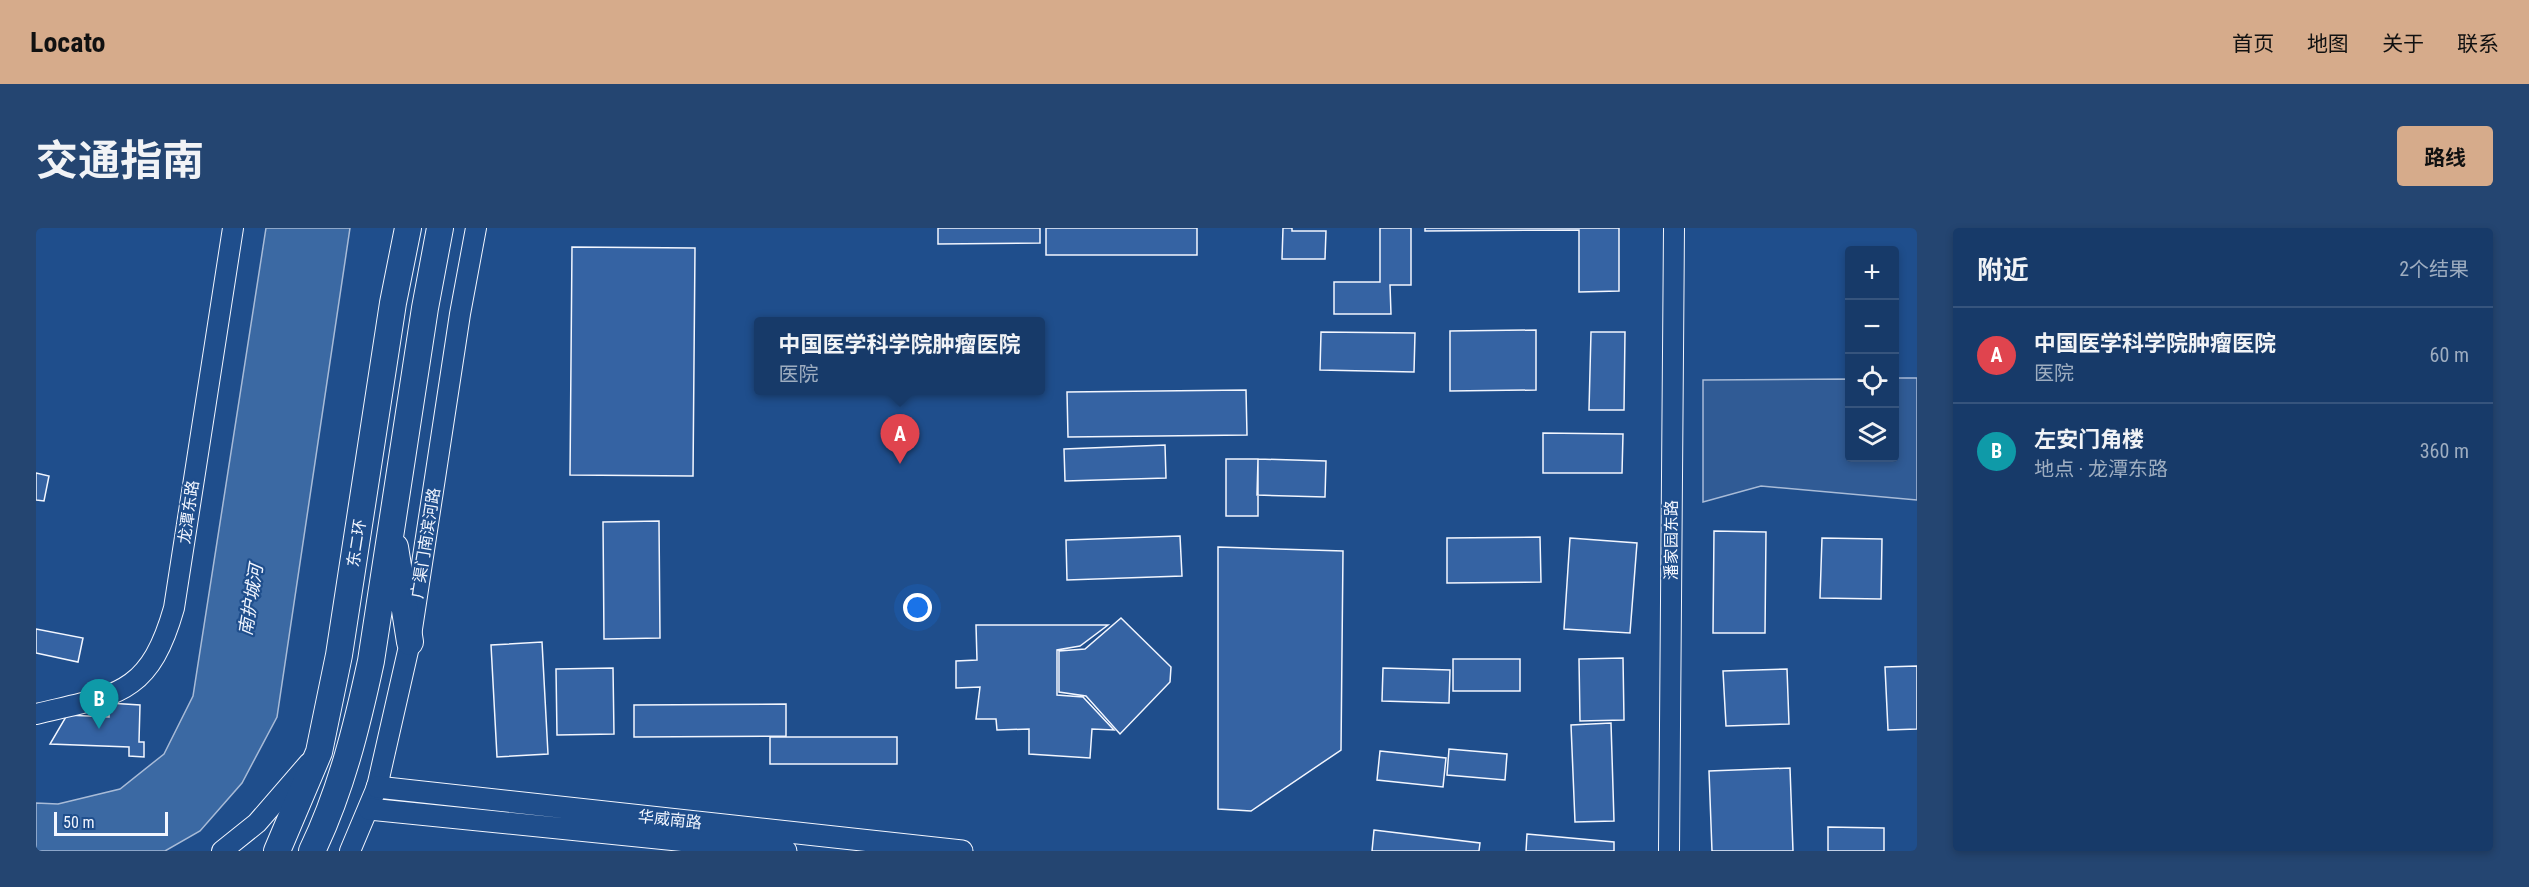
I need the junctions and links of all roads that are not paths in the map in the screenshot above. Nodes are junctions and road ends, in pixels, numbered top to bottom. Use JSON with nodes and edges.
{"nodes":[{"id":1,"x":233,"y":228,"type":"edge"},
{"id":2,"x":408,"y":228,"type":"edge"},
{"id":3,"x":440,"y":228,"type":"edge"},
{"id":4,"x":476,"y":228,"type":"edge"},
{"id":5,"x":1674,"y":228,"type":"edge"},
{"id":6,"x":392,"y":524,"type":"junction"},
{"id":7,"x":410,"y":642,"type":"junction"},
{"id":8,"x":36,"y":714,"type":"edge"},
{"id":9,"x":319,"y":752,"type":"junction"},
{"id":10,"x":377,"y":787,"type":"junction"},
{"id":11,"x":369,"y":809,"type":"junction"},
{"id":12,"x":222,"y":851,"type":"edge"},
{"id":13,"x":277,"y":851,"type":"edge"},
{"id":14,"x":312,"y":851,"type":"edge"},
{"id":15,"x":350,"y":851,"type":"edge"},
{"id":16,"x":786,"y":851,"type":"edge"},
{"id":17,"x":962,"y":851,"type":"edge"},
{"id":18,"x":1669,"y":851,"type":"edge"}],
"edges":[{"from":1,"to":8,"type":"street","name":"龙潭东路"},
{"from":2,"to":9,"type":"highway","name":"东二环"},
{"from":3,"to":6,"type":"highway","name":"东二环"},
{"from":4,"to":7,"type":"street","name":"广渠门南滨河路"},
{"from":5,"to":18,"type":"street","name":"潘家园东路"},
{"from":6,"to":7,"type":"highway"},
{"from":6,"to":14,"type":"highway","name":"东二环"},
{"from":7,"to":10,"type":"street","name":"广渠门南滨河路"},
{"from":9,"to":12,"type":"street"},
{"from":9,"to":13,"type":"highway","name":"东二环"},
{"from":10,"to":11,"type":"street","name":"广渠门南滨河路"},
{"from":10,"to":17,"type":"main road","name":"华威南路"},
{"from":11,"to":15,"type":"street","name":"广渠门南滨河路"},
{"from":11,"to":16,"type":"main road","name":"华威南路"}]}
